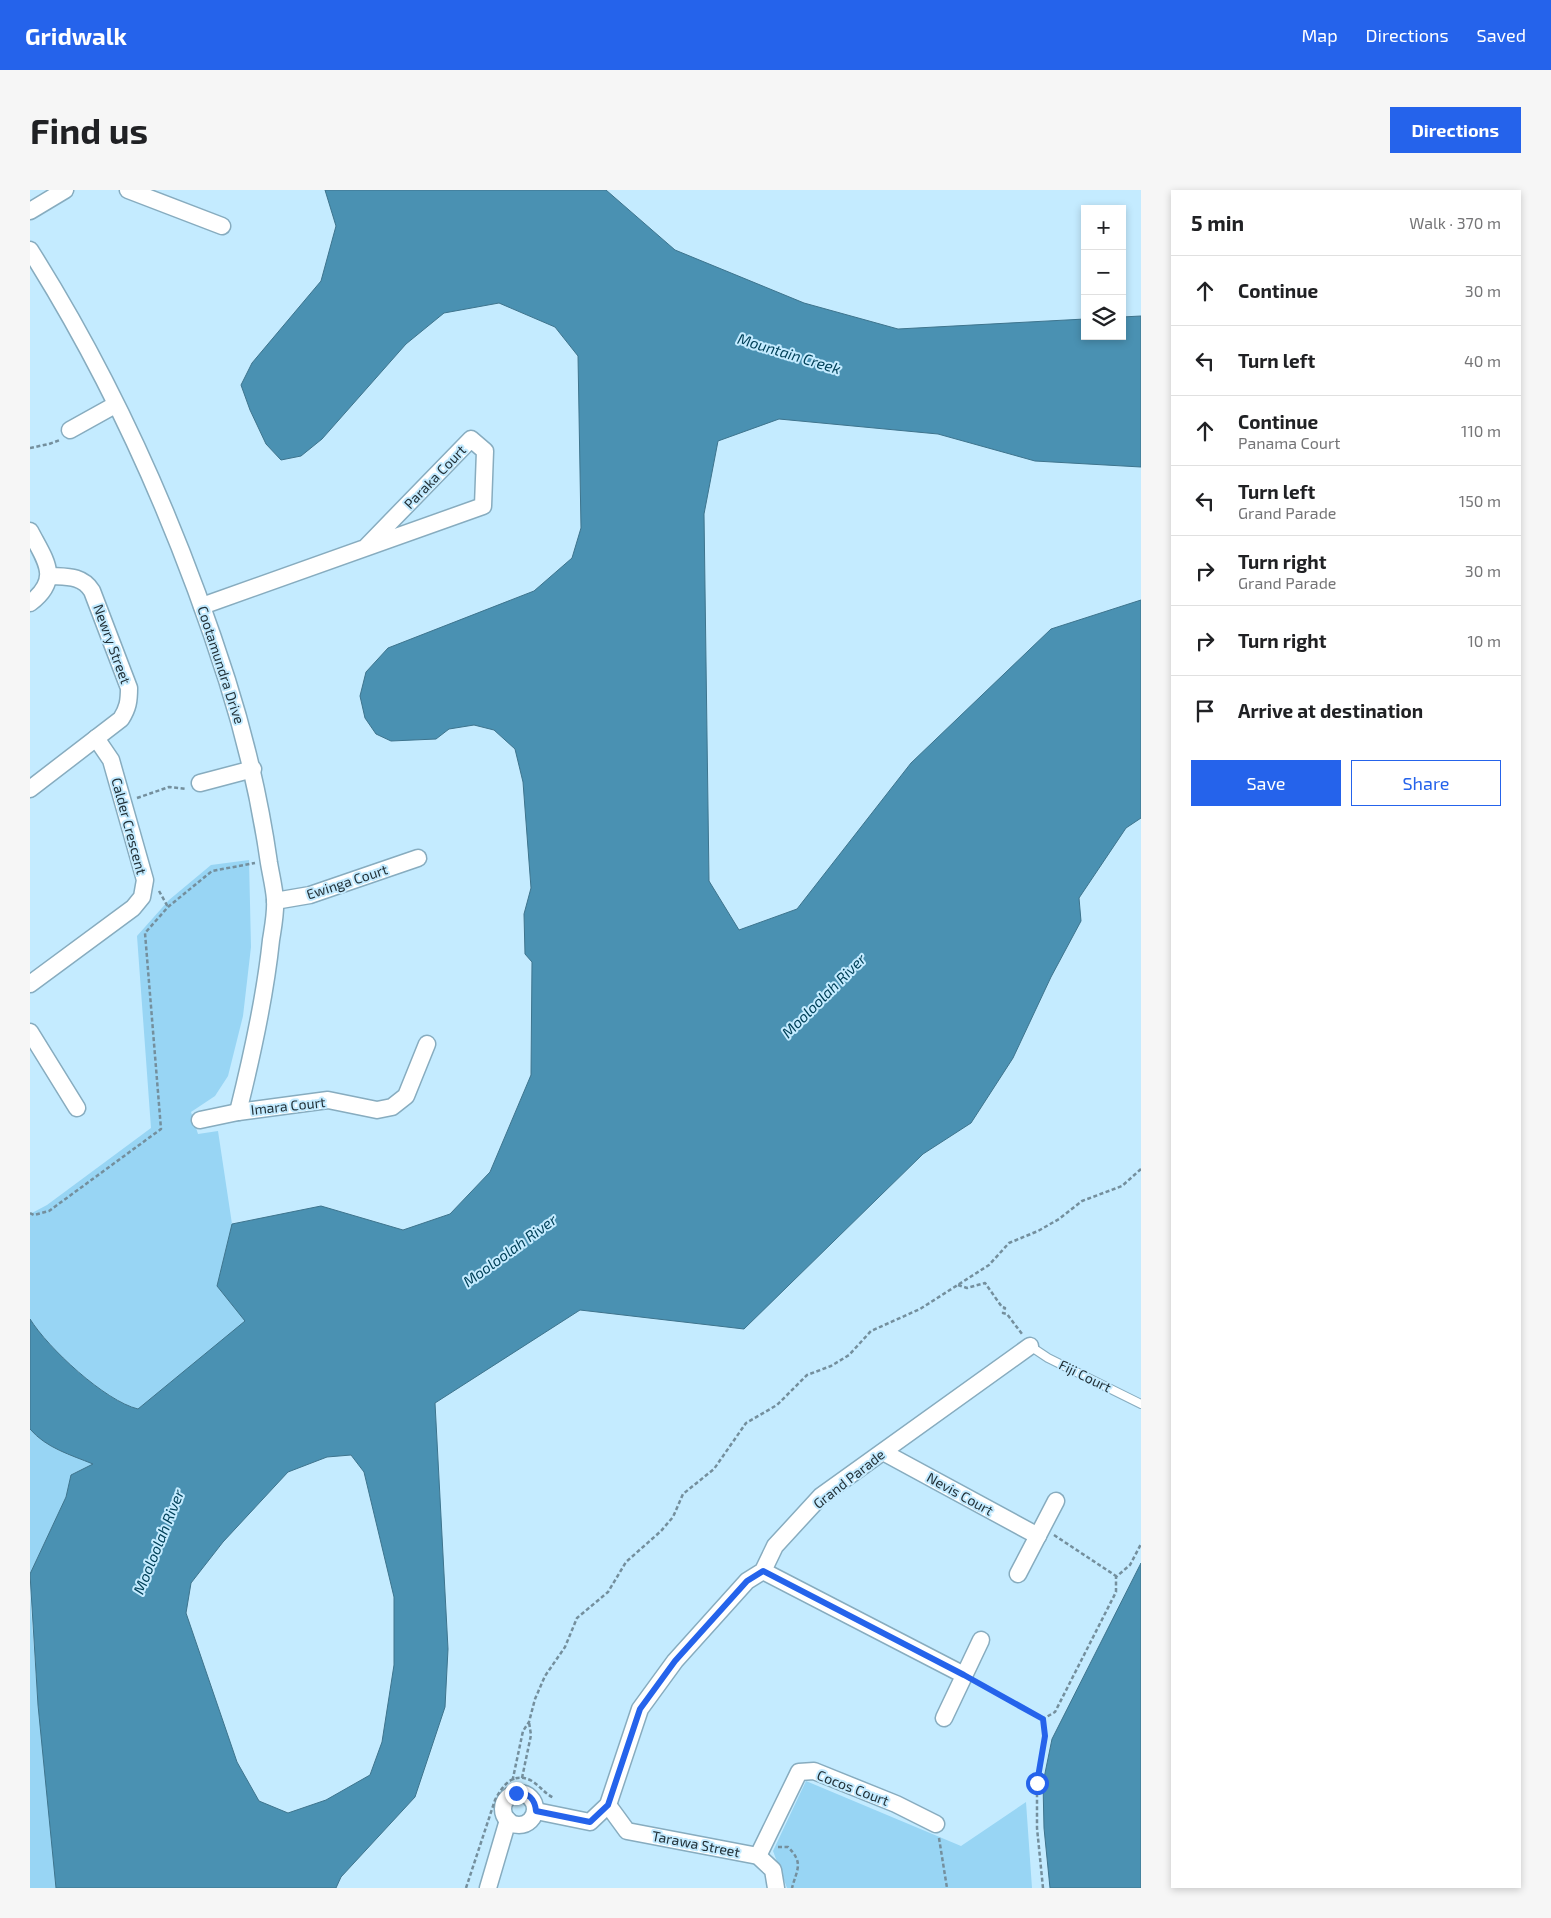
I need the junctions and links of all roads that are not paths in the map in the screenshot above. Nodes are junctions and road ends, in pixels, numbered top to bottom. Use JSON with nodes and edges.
{"nodes":[{"id":1,"x":65,"y":190,"type":"edge"},
{"id":2,"x":128,"y":190,"type":"edge"},
{"id":3,"x":30,"y":211,"type":"edge"},
{"id":4,"x":222,"y":226,"type":"dead end"},
{"id":5,"x":30,"y":250,"type":"edge"},
{"id":6,"x":115,"y":405,"type":"junction"},
{"id":7,"x":70,"y":430,"type":"road end"},
{"id":8,"x":30,"y":531,"type":"edge"},
{"id":9,"x":366,"y":547,"type":"junction"},
{"id":10,"x":50,"y":576,"type":"junction"},
{"id":11,"x":30,"y":603,"type":"edge"},
{"id":12,"x":202,"y":606,"type":"junction"},
{"id":13,"x":96,"y":738,"type":"junction"},
{"id":14,"x":253,"y":769,"type":"junction"},
{"id":15,"x":200,"y":783,"type":"road end"},
{"id":16,"x":30,"y":789,"type":"edge"},
{"id":17,"x":418,"y":858,"type":"dead end"},
{"id":18,"x":275,"y":901,"type":"junction"},
{"id":19,"x":30,"y":984,"type":"edge"},
{"id":20,"x":30,"y":1032,"type":"edge"},
{"id":21,"x":427,"y":1044,"type":"dead end"},
{"id":22,"x":77,"y":1108,"type":"dead end"},
{"id":23,"x":238,"y":1112,"type":"junction"},
{"id":24,"x":200,"y":1120,"type":"dead end"},
{"id":25,"x":1030,"y":1346,"type":"joint"},
{"id":26,"x":1141,"y":1404,"type":"edge"},
{"id":27,"x":883,"y":1452,"type":"junction"},
{"id":28,"x":1056,"y":1501,"type":"dead end"},
{"id":29,"x":1040,"y":1532,"type":"junction"},
{"id":30,"x":763,"y":1571,"type":"junction"},
{"id":31,"x":1018,"y":1574,"type":"dead end"},
{"id":32,"x":981,"y":1640,"type":"dead end"},
{"id":33,"x":964,"y":1675,"type":"junction"},
{"id":34,"x":944,"y":1718,"type":"dead end"},
{"id":35,"x":608,"y":1805,"type":"junction"},
{"id":36,"x":536,"y":1811,"type":"junction"},
{"id":37,"x":508,"y":1820,"type":"junction"},
{"id":38,"x":936,"y":1824,"type":"road end"},
{"id":39,"x":758,"y":1856,"type":"junction"},
{"id":40,"x":488,"y":1888,"type":"edge"},
{"id":41,"x":776,"y":1888,"type":"edge"}],
"edges":[{"from":1,"to":3,"type":"street"},
{"from":2,"to":4,"type":"street"},
{"from":5,"to":6,"type":"street","name":"Cootamundra Drive"},
{"from":6,"to":7,"type":"street"},
{"from":6,"to":12,"type":"street","name":"Cootamundra Drive"},
{"from":8,"to":10,"type":"street"},
{"from":9,"to":9,"type":"street","name":"Paraka Court"},
{"from":9,"to":12,"type":"street","name":"Paraka Court"},
{"from":10,"to":11,"type":"street"},
{"from":10,"to":13,"type":"street","name":"Newry Street"},
{"from":12,"to":14,"type":"street","name":"Cootamundra Drive"},
{"from":13,"to":16,"type":"street","name":"Newry Street"},
{"from":13,"to":19,"type":"street","name":"Calder Crescent"},
{"from":14,"to":15,"type":"street"},
{"from":14,"to":18,"type":"street","name":"Cootamundra Drive"},
{"from":17,"to":18,"type":"street","name":"Ewinga Court"},
{"from":18,"to":23,"type":"street","name":"Cootamundra Drive"},
{"from":20,"to":22,"type":"street"},
{"from":21,"to":23,"type":"street","name":"Imara Court"},
{"from":23,"to":24,"type":"street","name":"Imara Court"},
{"from":25,"to":26,"type":"lane","name":"Fiji Court"},
{"from":25,"to":27,"type":"street","name":"Grand Parade"},
{"from":27,"to":29,"type":"street","name":"Nevis Court"},
{"from":27,"to":30,"type":"street","name":"Grand Parade"},
{"from":28,"to":29,"type":"street"},
{"from":29,"to":31,"type":"street"},
{"from":30,"to":33,"type":"street"},
{"from":30,"to":35,"type":"street","name":"Grand Parade"},
{"from":32,"to":33,"type":"street"},
{"from":33,"to":34,"type":"street"},
{"from":35,"to":36,"type":"street","name":"Grand Parade"},
{"from":35,"to":39,"type":"street","name":"Tarawa Street"},
{"from":36,"to":37,"type":"street"},
{"from":36,"to":37,"type":"street"},
{"from":37,"to":40,"type":"street"},
{"from":38,"to":39,"type":"street","name":"Cocos Court"},
{"from":39,"to":41,"type":"street","name":"Tarawa Street"}]}
